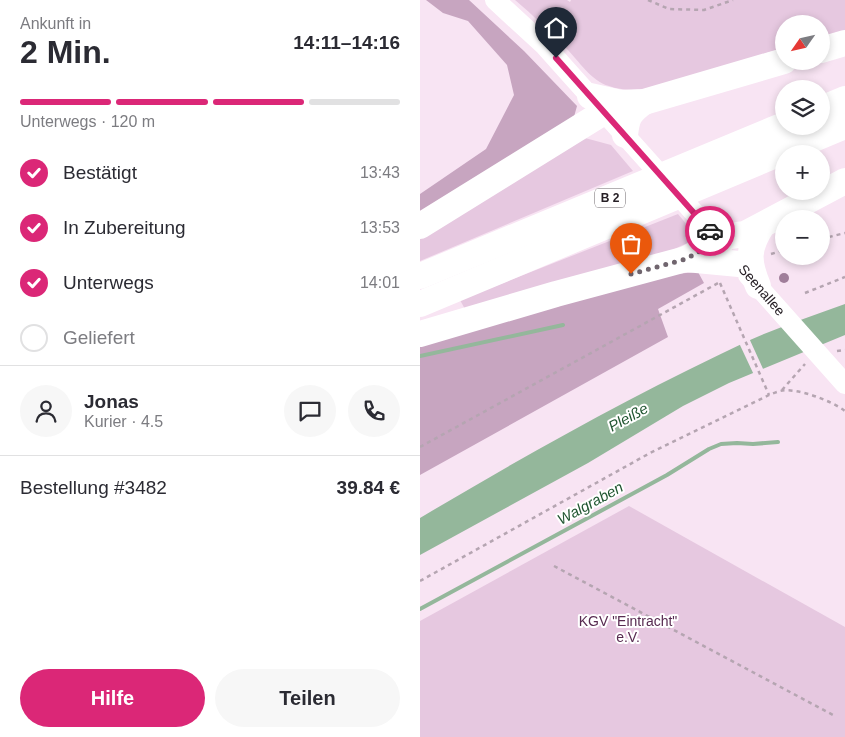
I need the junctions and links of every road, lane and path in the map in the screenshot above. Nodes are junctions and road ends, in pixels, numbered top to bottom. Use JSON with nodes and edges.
{"nodes":[{"id":1,"x":494,"y":0,"type":"edge"},
{"id":2,"x":648,"y":0,"type":"edge"},
{"id":3,"x":733,"y":0,"type":"edge"},
{"id":4,"x":845,"y":43,"type":"edge"},
{"id":5,"x":830,"y":47,"type":"edge"},
{"id":6,"x":775,"y":64,"type":"edge"},
{"id":7,"x":845,"y":99,"type":"edge"},
{"id":8,"x":644,"y":102,"type":"junction"},
{"id":9,"x":597,"y":104,"type":"junction"},
{"id":10,"x":830,"y":105,"type":"edge"},
{"id":11,"x":845,"y":126,"type":"edge"},
{"id":12,"x":775,"y":129,"type":"edge"},
{"id":13,"x":631,"y":141,"type":"junction"},
{"id":14,"x":845,"y":181,"type":"edge"},
{"id":15,"x":420,"y":226,"type":"edge"},
{"id":16,"x":762,"y":226,"type":"junction"},
{"id":17,"x":709,"y":230,"type":"junction"},
{"id":18,"x":845,"y":232,"type":"edge"},
{"id":19,"x":830,"y":237,"type":"edge"},
{"id":20,"x":686,"y":259,"type":"junction"},
{"id":21,"x":740,"y":274,"type":"junction"},
{"id":22,"x":420,"y":276,"type":"edge"},
{"id":23,"x":845,"y":277,"type":"edge"},
{"id":24,"x":719,"y":283,"type":"junction"},
{"id":25,"x":805,"y":293,"type":"dead end"},
{"id":26,"x":420,"y":304,"type":"edge"},
{"id":27,"x":420,"y":334,"type":"edge"},
{"id":28,"x":815,"y":362,"type":"junction"},
{"id":29,"x":845,"y":384,"type":"edge"},
{"id":30,"x":782,"y":390,"type":"junction"},
{"id":31,"x":769,"y":395,"type":"junction"},
{"id":32,"x":845,"y":411,"type":"edge"},
{"id":33,"x":420,"y":447,"type":"edge"},
{"id":34,"x":554,"y":566,"type":"dead end"},
{"id":35,"x":420,"y":581,"type":"edge"},
{"id":36,"x":833,"y":715,"type":"dead end"}],
"edges":[{"from":1,"to":9,"type":"main road","name":"Seenallee"},
{"from":2,"to":3,"type":"path"},
{"from":4,"to":5,"type":"highway"},
{"from":6,"to":8,"type":"highway"},
{"from":7,"to":10,"type":"highway"},
{"from":8,"to":9,"type":"highway"},
{"from":8,"to":13,"type":"highway"},
{"from":9,"to":13,"type":"main road","name":"Seenallee"},
{"from":9,"to":15,"type":"highway"},
{"from":11,"to":26,"type":"highway","number":"B 2"},
{"from":12,"to":22,"type":"highway","number":"B 2"},
{"from":13,"to":17,"type":"main road","name":"Seenallee"},
{"from":14,"to":16,"type":"highway"},
{"from":16,"to":17,"type":"highway"},
{"from":16,"to":21,"type":"highway"},
{"from":17,"to":20,"type":"highway"},
{"from":17,"to":21,"type":"main road","name":"Seenallee"},
{"from":18,"to":19,"type":"path"},
{"from":20,"to":21,"type":"highway"},
{"from":20,"to":27,"type":"highway"},
{"from":21,"to":24,"type":"path"},
{"from":21,"to":24,"type":"path"},
{"from":21,"to":28,"type":"main road","name":"Seenallee"},
{"from":23,"to":25,"type":"path"},
{"from":24,"to":31,"type":"path"},
{"from":24,"to":33,"type":"path"},
{"from":28,"to":29,"type":"main road","name":"Seenallee"},
{"from":28,"to":30,"type":"path"},
{"from":30,"to":31,"type":"path"},
{"from":30,"to":32,"type":"path"},
{"from":31,"to":35,"type":"path"},
{"from":34,"to":36,"type":"path"}]}
